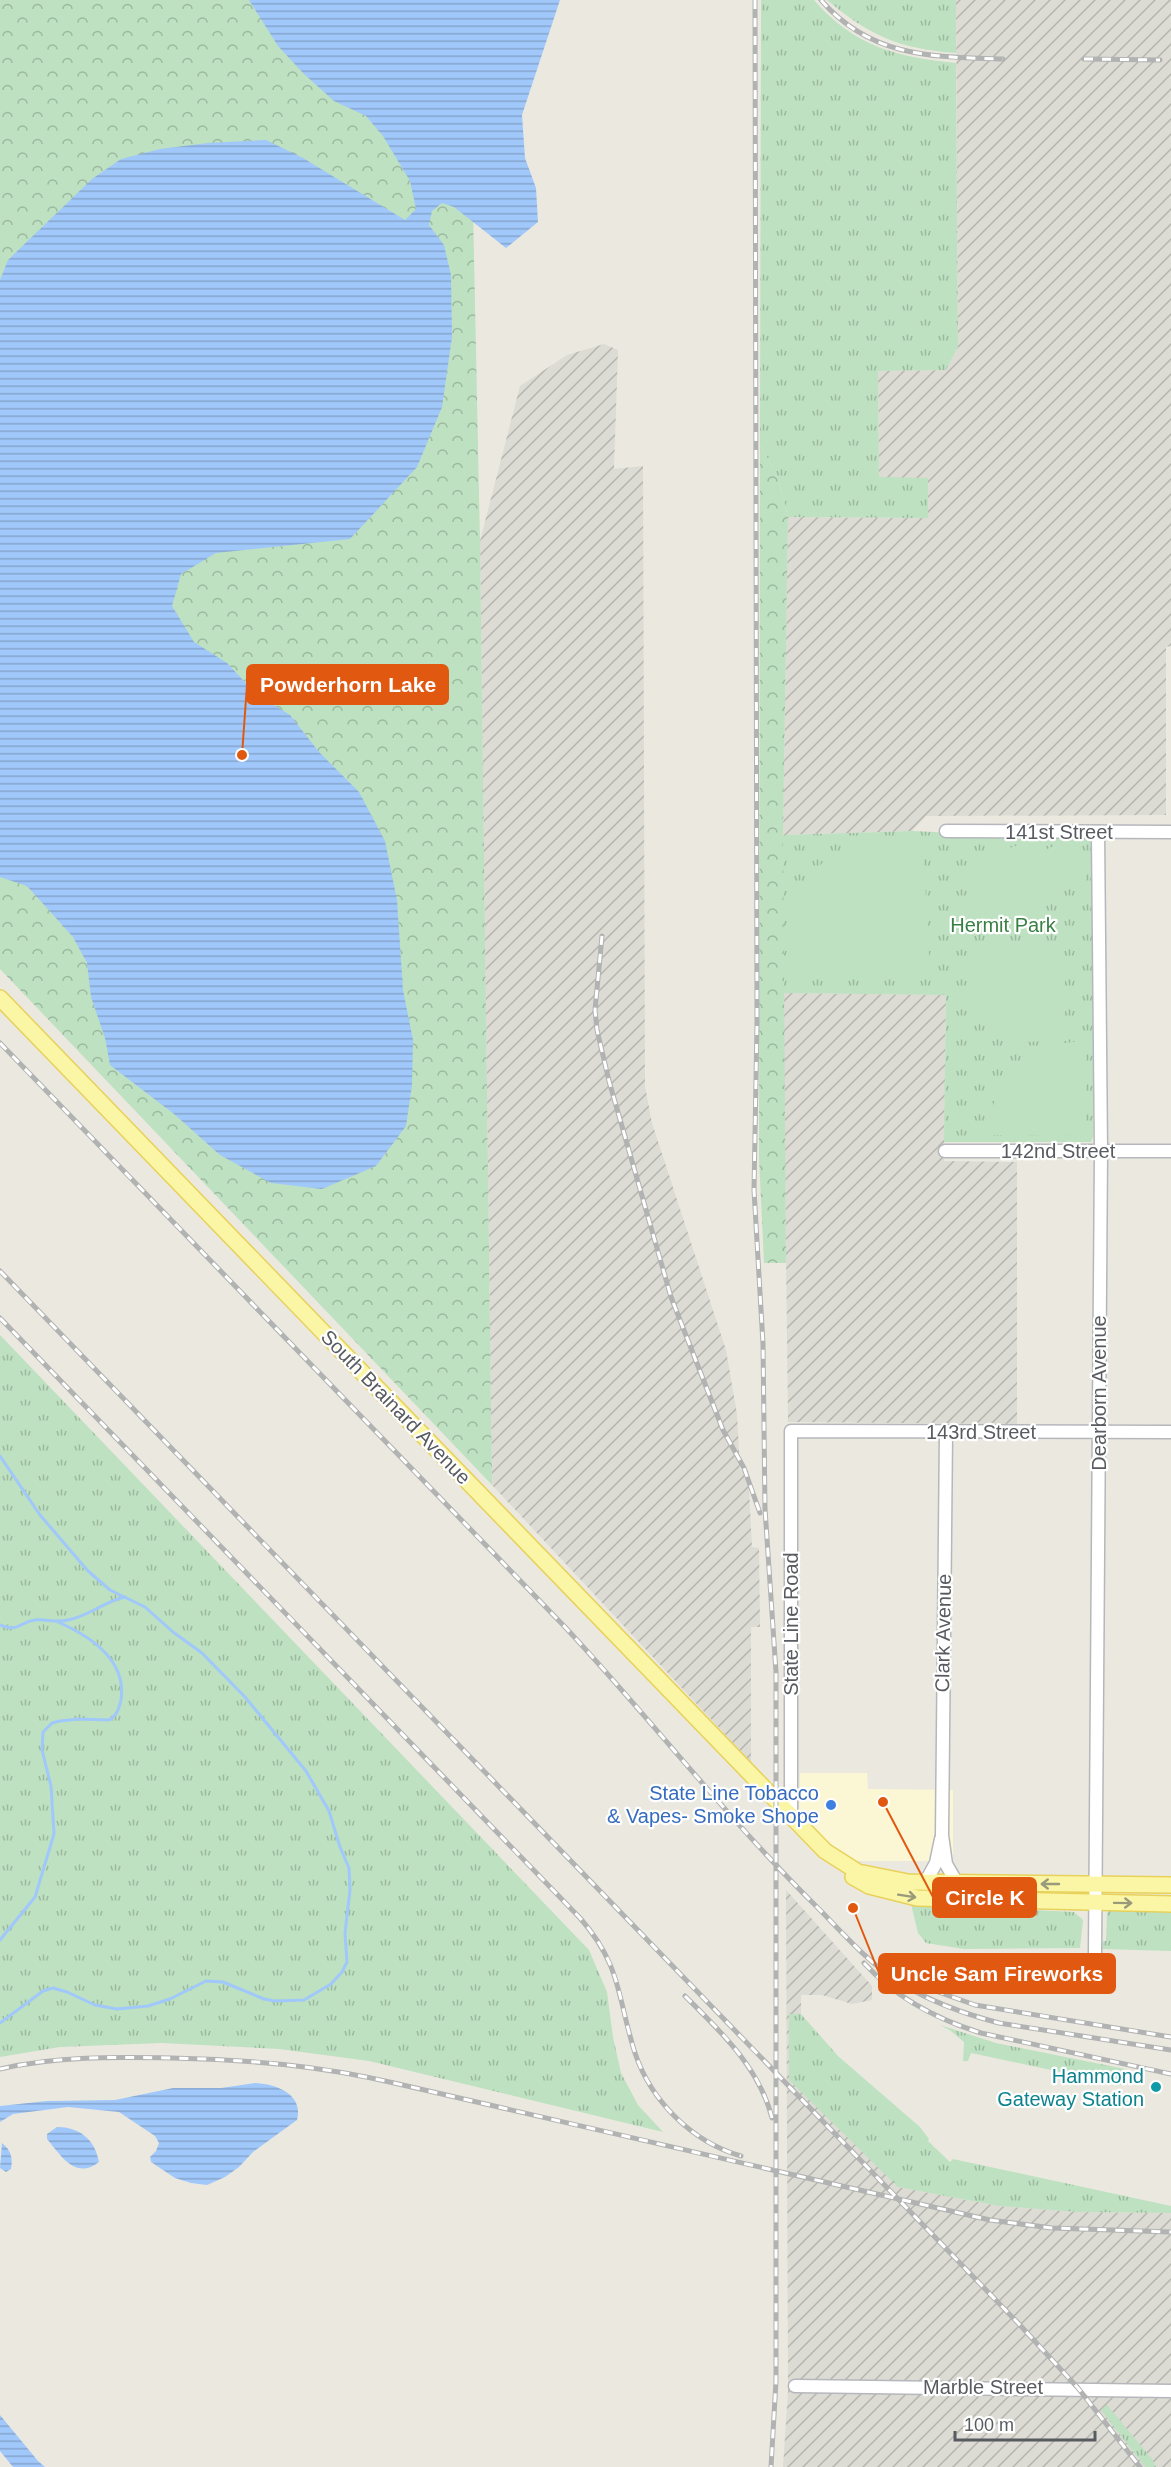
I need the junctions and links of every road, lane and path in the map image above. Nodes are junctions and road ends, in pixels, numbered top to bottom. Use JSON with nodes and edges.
{"nodes":[{"id":1,"x":946,"y":831,"type":"dead end"},
{"id":2,"x":1098,"y":832,"type":"junction"},
{"id":3,"x":1171,"y":832,"type":"edge"},
{"id":4,"x":0,"y":998,"type":"edge"},
{"id":5,"x":945,"y":1151,"type":"dead end"},
{"id":6,"x":1101,"y":1151,"type":"junction"},
{"id":7,"x":1171,"y":1151,"type":"edge"},
{"id":8,"x":790,"y":1431,"type":"joint"},
{"id":9,"x":945,"y":1432,"type":"junction"},
{"id":10,"x":1098,"y":1432,"type":"junction"},
{"id":11,"x":1171,"y":1432,"type":"edge"},
{"id":12,"x":791,"y":1817,"type":"junction"},
{"id":13,"x":942,"y":1835,"type":"junction"},
{"id":14,"x":839,"y":1862,"type":"junction"},
{"id":15,"x":925,"y":1883,"type":"junction"},
{"id":16,"x":957,"y":1883,"type":"junction"},
{"id":17,"x":1095,"y":1884,"type":"junction"},
{"id":18,"x":1171,"y":1885,"type":"edge"},
{"id":19,"x":1095,"y":1903,"type":"junction"},
{"id":20,"x":1171,"y":1904,"type":"edge"},
{"id":21,"x":1095,"y":1954,"type":"dead end"},
{"id":22,"x":795,"y":2386,"type":"dead end"},
{"id":23,"x":1171,"y":2391,"type":"edge"}],
"edges":[{"from":1,"to":2,"type":"street","name":"141st Street"},
{"from":2,"to":3,"type":"street","name":"141st Street"},
{"from":2,"to":6,"type":"street","name":"Dearborn Avenue"},
{"from":4,"to":12,"type":"main road","name":"South Brainard Avenue"},
{"from":5,"to":6,"type":"street","name":"142nd Street"},
{"from":6,"to":7,"type":"street","name":"142nd Street"},
{"from":6,"to":10,"type":"street","name":"Dearborn Avenue"},
{"from":8,"to":9,"type":"street","name":"143rd Street"},
{"from":8,"to":12,"type":"street","name":"State Line Road"},
{"from":9,"to":10,"type":"street","name":"143rd Street"},
{"from":9,"to":13,"type":"street","name":"Clark Avenue"},
{"from":10,"to":11,"type":"street","name":"143rd Street"},
{"from":10,"to":17,"type":"street","name":"Dearborn Avenue"},
{"from":12,"to":14,"type":"main road","name":"South Brainard Avenue"},
{"from":13,"to":15,"type":"street","name":"Clark Avenue"},
{"from":13,"to":16,"type":"street","name":"Clark Avenue"},
{"from":14,"to":15,"type":"main road"},
{"from":14,"to":19,"type":"main road","name":"South Brainard Avenue","one_way":true},
{"from":15,"to":16,"type":"main road"},
{"from":17,"to":16,"type":"main road","one_way":true},
{"from":17,"to":18,"type":"main road"},
{"from":17,"to":19,"type":"street","name":"Dearborn Avenue"},
{"from":19,"to":20,"type":"main road","name":"South Brainard Avenue","one_way":true},
{"from":19,"to":21,"type":"street","name":"Dearborn Avenue"},
{"from":22,"to":23,"type":"street","name":"Marble Street"}]}
